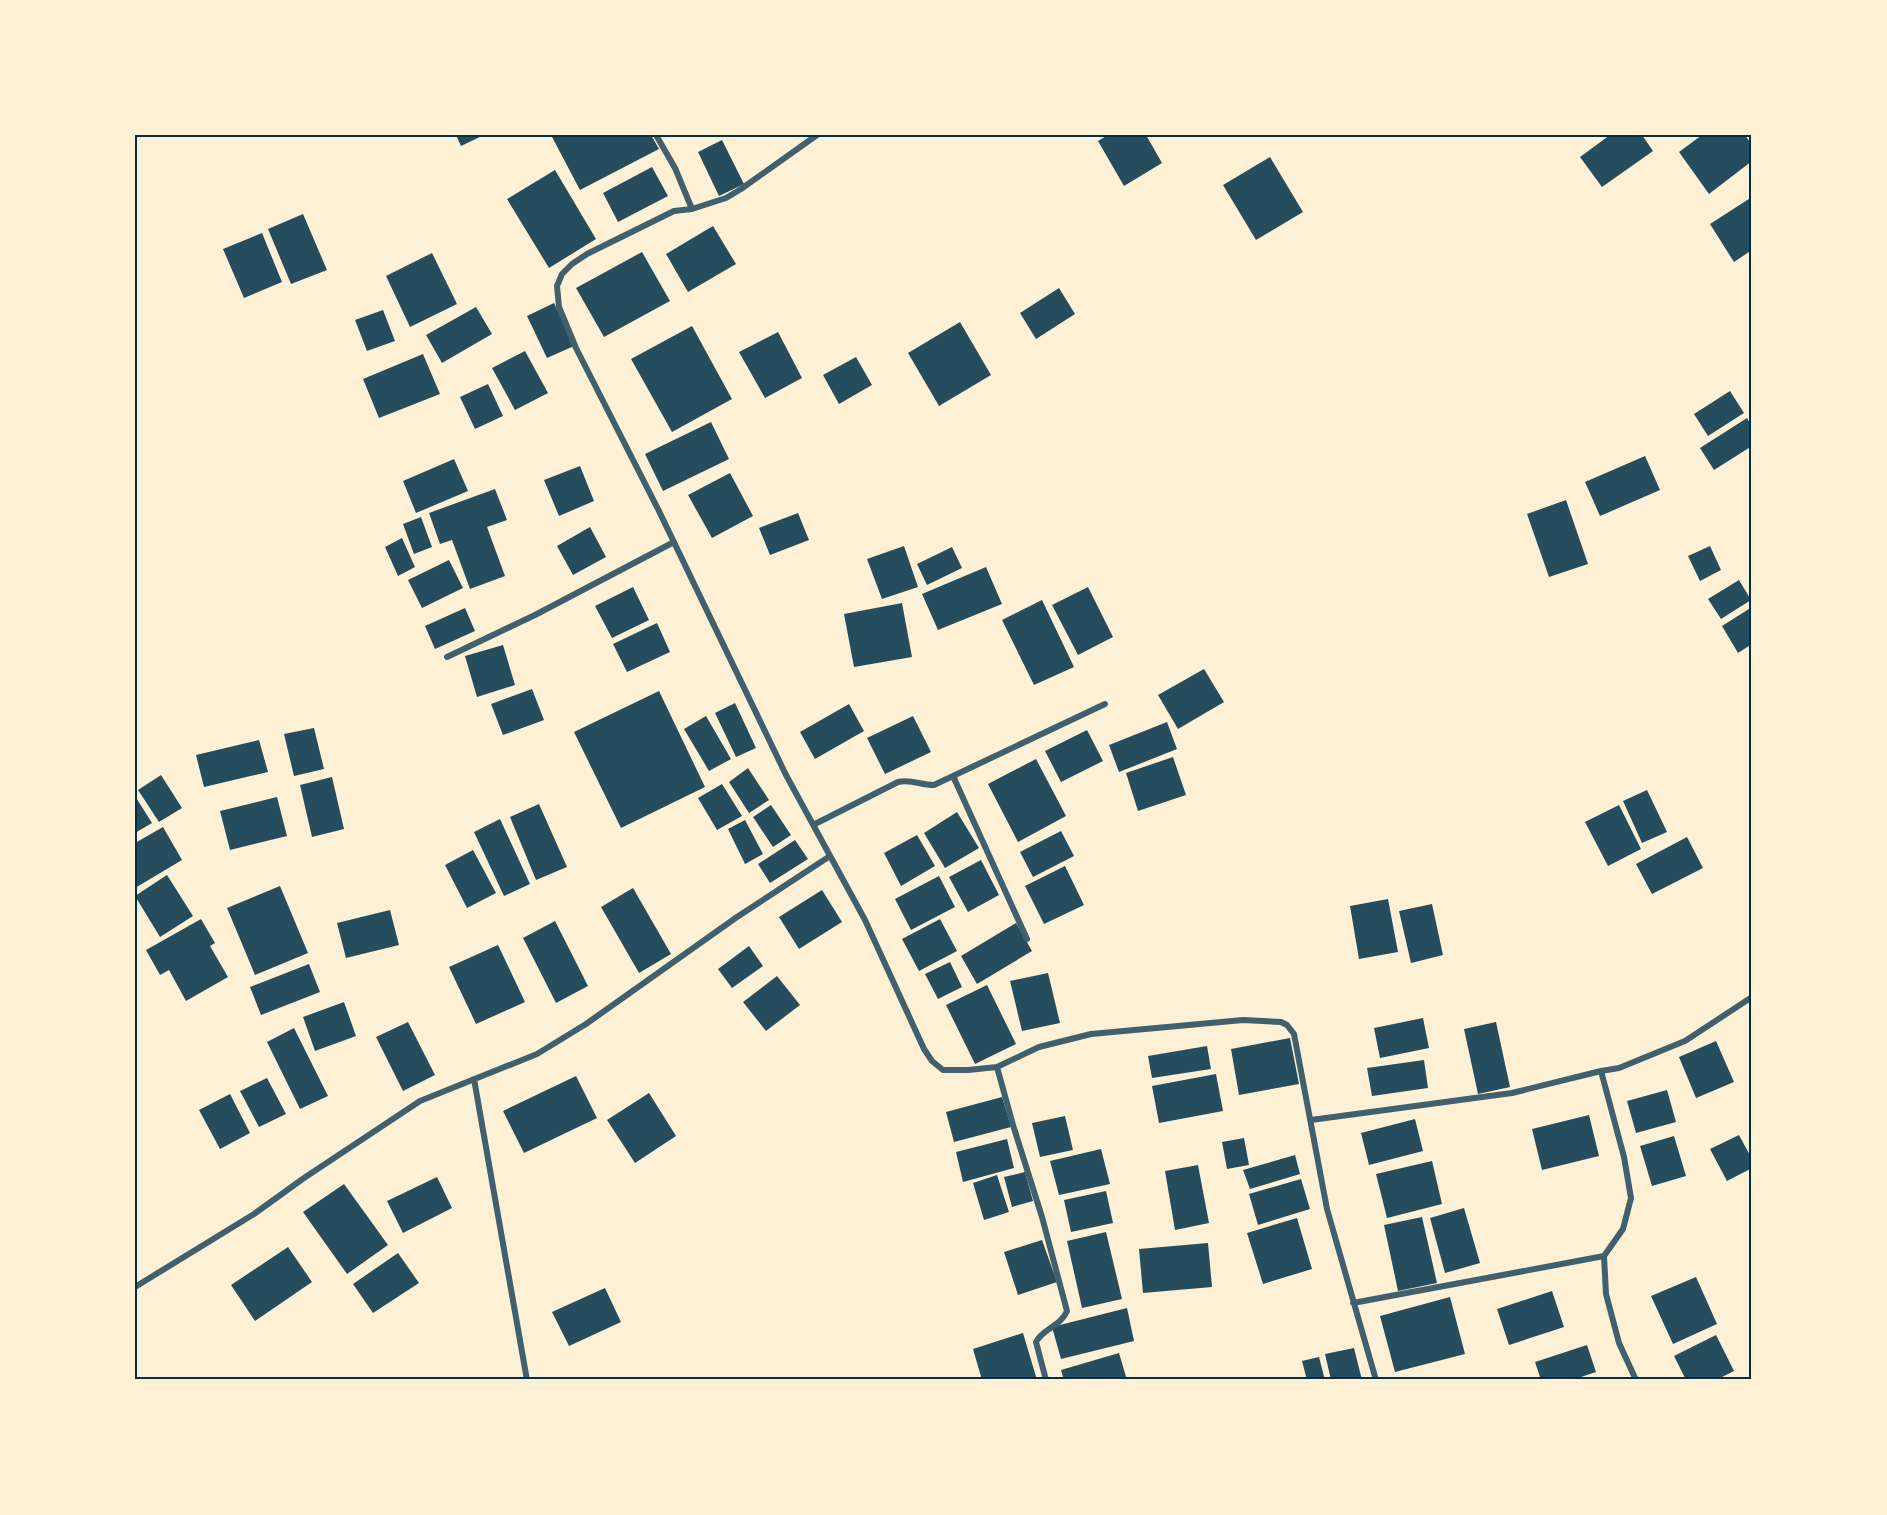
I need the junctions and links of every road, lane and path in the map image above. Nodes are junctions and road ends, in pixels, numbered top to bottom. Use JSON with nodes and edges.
{"nodes":[{"id":1,"x":656,"y":135,"type":"edge"},
{"id":2,"x":818,"y":135,"type":"edge"},
{"id":3,"x":692,"y":209,"type":"junction"},
{"id":4,"x":674,"y":542,"type":"junction"},
{"id":5,"x":447,"y":657,"type":"dead end"},
{"id":6,"x":1105,"y":704,"type":"dead end"},
{"id":7,"x":952,"y":776,"type":"junction"},
{"id":8,"x":813,"y":825,"type":"junction"},
{"id":9,"x":830,"y":856,"type":"junction"},
{"id":10,"x":1027,"y":939,"type":"dead end"},
{"id":11,"x":1752,"y":997,"type":"edge"},
{"id":12,"x":997,"y":1067,"type":"junction"},
{"id":13,"x":1601,"y":1071,"type":"junction"},
{"id":14,"x":474,"y":1079,"type":"junction"},
{"id":15,"x":1311,"y":1120,"type":"junction"},
{"id":16,"x":1604,"y":1256,"type":"junction"},
{"id":17,"x":135,"y":1287,"type":"edge"},
{"id":18,"x":1353,"y":1303,"type":"junction"},
{"id":19,"x":527,"y":1380,"type":"edge"},
{"id":20,"x":1046,"y":1380,"type":"edge"},
{"id":21,"x":1376,"y":1380,"type":"edge"},
{"id":22,"x":1636,"y":1380,"type":"edge"}],
"edges":[{"from":1,"to":3,"type":"street"},
{"from":2,"to":3,"type":"street"},
{"from":3,"to":4,"type":"street"},
{"from":4,"to":5,"type":"street"},
{"from":4,"to":8,"type":"street"},
{"from":6,"to":7,"type":"street"},
{"from":7,"to":8,"type":"street"},
{"from":7,"to":10,"type":"street"},
{"from":8,"to":9,"type":"street"},
{"from":9,"to":12,"type":"street"},
{"from":9,"to":14,"type":"street"},
{"from":11,"to":13,"type":"street"},
{"from":12,"to":15,"type":"street"},
{"from":12,"to":20,"type":"street"},
{"from":13,"to":15,"type":"street"},
{"from":13,"to":16,"type":"street"},
{"from":14,"to":17,"type":"street"},
{"from":14,"to":19,"type":"street"},
{"from":15,"to":18,"type":"street"},
{"from":16,"to":18,"type":"street"},
{"from":16,"to":22,"type":"street"},
{"from":18,"to":21,"type":"street"}]}
